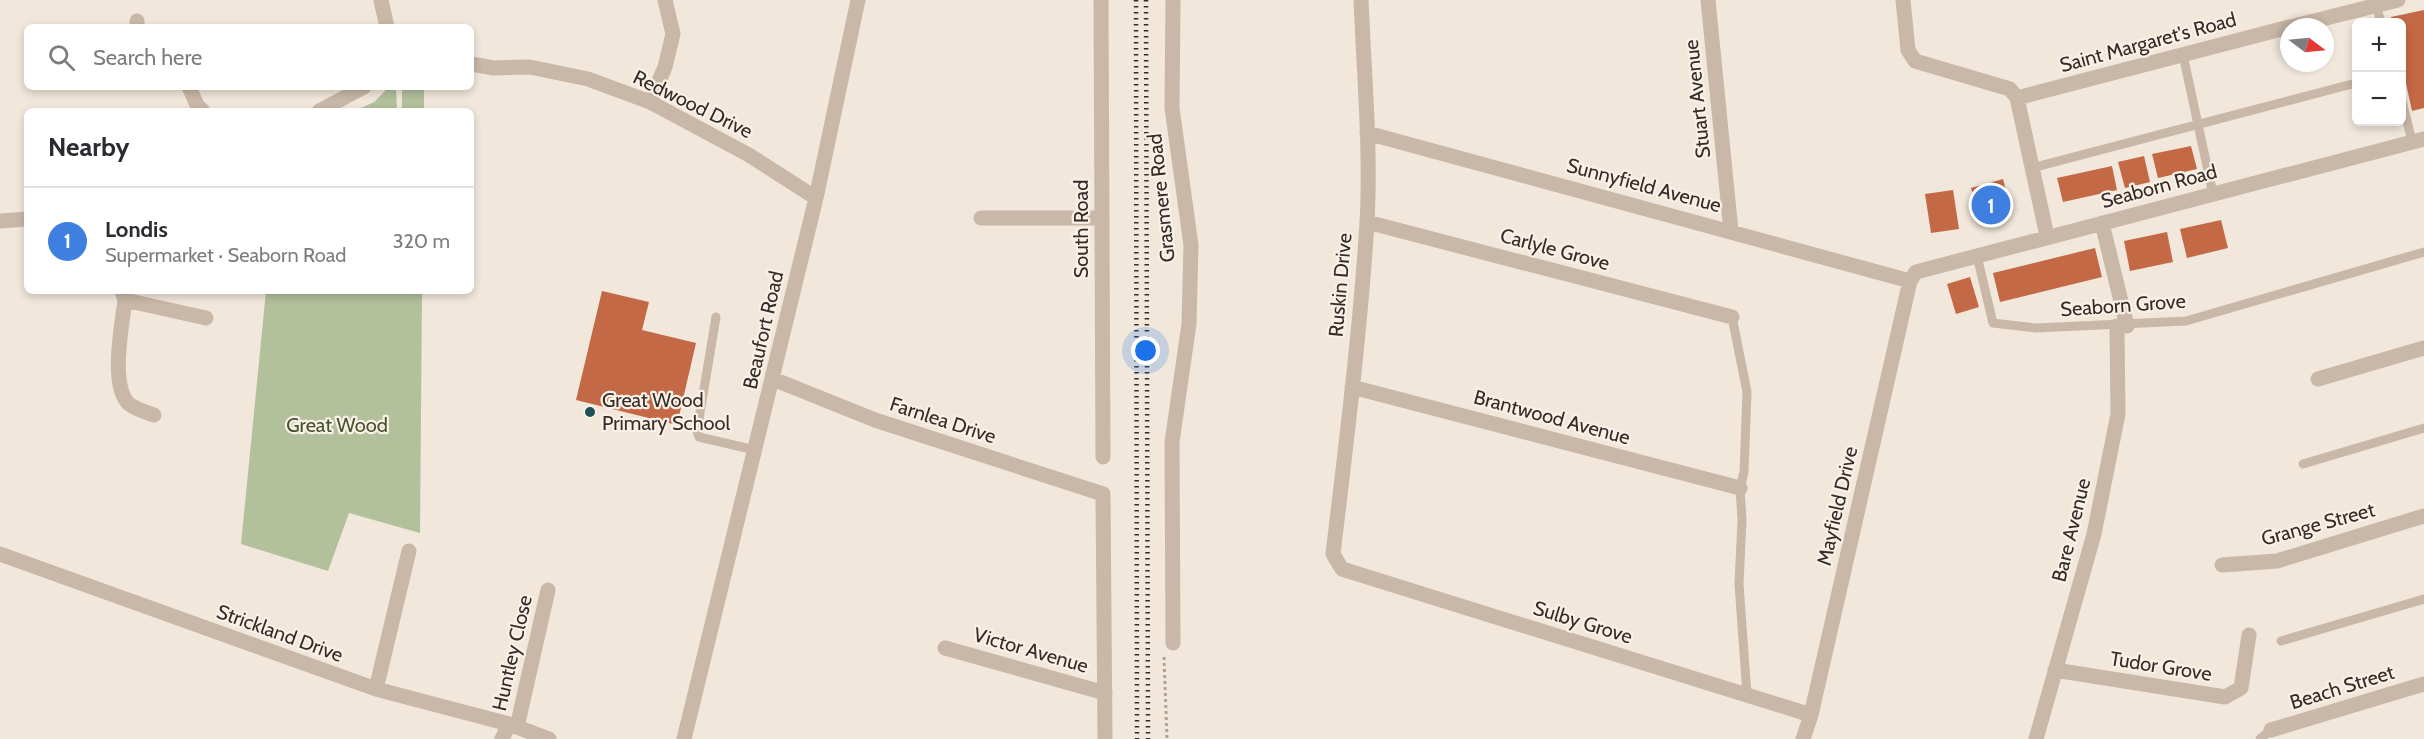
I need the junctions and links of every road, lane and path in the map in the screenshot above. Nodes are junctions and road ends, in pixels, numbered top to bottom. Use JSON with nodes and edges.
{"nodes":[{"id":1,"x":381,"y":0,"type":"edge"},
{"id":2,"x":665,"y":0,"type":"edge"},
{"id":3,"x":858,"y":0,"type":"edge"},
{"id":4,"x":1101,"y":0,"type":"edge"},
{"id":5,"x":1173,"y":0,"type":"edge"},
{"id":6,"x":1361,"y":0,"type":"edge"},
{"id":7,"x":1708,"y":0,"type":"edge"},
{"id":8,"x":1904,"y":0,"type":"edge"},
{"id":9,"x":2398,"y":0,"type":"edge"},
{"id":10,"x":2367,"y":4,"type":"edge"},
{"id":11,"x":2320,"y":18,"type":"edge"},
{"id":12,"x":2378,"y":18,"type":"edge"},
{"id":13,"x":386,"y":24,"type":"edge"},
{"id":14,"x":2280,"y":29,"type":"edge"},
{"id":15,"x":2182,"y":55,"type":"junction"},
{"id":16,"x":474,"y":65,"type":"edge"},
{"id":17,"x":2352,"y":84,"type":"edge"},
{"id":18,"x":190,"y":90,"type":"edge"},
{"id":19,"x":358,"y":90,"type":"edge"},
{"id":20,"x":2017,"y":98,"type":"junction"},
{"id":21,"x":650,"y":102,"type":"junction"},
{"id":22,"x":200,"y":108,"type":"edge"},
{"id":23,"x":325,"y":108,"type":"edge"},
{"id":24,"x":2406,"y":111,"type":"edge"},
{"id":25,"x":2198,"y":125,"type":"junction"},
{"id":26,"x":1367,"y":133,"type":"junction"},
{"id":27,"x":2418,"y":140,"type":"edge"},
{"id":28,"x":2032,"y":168,"type":"junction"},
{"id":29,"x":2213,"y":194,"type":"junction"},
{"id":30,"x":816,"y":198,"type":"junction"},
{"id":31,"x":981,"y":218,"type":"dead end"},
{"id":32,"x":1102,"y":218,"type":"junction"},
{"id":33,"x":24,"y":219,"type":"edge"},
{"id":34,"x":0,"y":221,"type":"edge"},
{"id":35,"x":1367,"y":222,"type":"junction"},
{"id":36,"x":2102,"y":222,"type":"junction"},
{"id":37,"x":1731,"y":231,"type":"junction"},
{"id":38,"x":2047,"y":236,"type":"junction"},
{"id":39,"x":2424,"y":252,"type":"edge"},
{"id":40,"x":1977,"y":256,"type":"junction"},
{"id":41,"x":1910,"y":281,"type":"junction"},
{"id":42,"x":123,"y":296,"type":"edge"},
{"id":43,"x":716,"y":316,"type":"dead end"},
{"id":44,"x":1732,"y":317,"type":"joint"},
{"id":45,"x":206,"y":318,"type":"dead end"},
{"id":46,"x":2122,"y":326,"type":"junction"},
{"id":47,"x":2424,"y":348,"type":"edge"},
{"id":48,"x":773,"y":379,"type":"junction"},
{"id":49,"x":2318,"y":379,"type":"dead end"},
{"id":50,"x":1352,"y":387,"type":"junction"},
{"id":51,"x":154,"y":415,"type":"dead end"},
{"id":52,"x":2424,"y":428,"type":"edge"},
{"id":53,"x":755,"y":450,"type":"junction"},
{"id":54,"x":1103,"y":457,"type":"dead end"},
{"id":55,"x":2303,"y":464,"type":"dead end"},
{"id":56,"x":1740,"y":488,"type":"junction"},
{"id":57,"x":2424,"y":516,"type":"edge"},
{"id":58,"x":409,"y":551,"type":"dead end"},
{"id":59,"x":0,"y":554,"type":"edge"},
{"id":60,"x":2222,"y":565,"type":"dead end"},
{"id":61,"x":1342,"y":569,"type":"joint"},
{"id":62,"x":548,"y":590,"type":"dead end"},
{"id":63,"x":2424,"y":599,"type":"edge"},
{"id":64,"x":2249,"y":636,"type":"dead end"},
{"id":65,"x":2281,"y":641,"type":"dead end"},
{"id":66,"x":1173,"y":643,"type":"joint"},
{"id":67,"x":945,"y":648,"type":"dead end"},
{"id":68,"x":2055,"y":670,"type":"junction"},
{"id":69,"x":2424,"y":684,"type":"edge"},
{"id":70,"x":376,"y":689,"type":"junction"},
{"id":71,"x":1105,"y":693,"type":"junction"},
{"id":72,"x":1747,"y":696,"type":"junction"},
{"id":73,"x":1810,"y":715,"type":"junction"},
{"id":74,"x":513,"y":725,"type":"junction"},
{"id":75,"x":2266,"y":735,"type":"edge"},
{"id":76,"x":502,"y":739,"type":"edge"},
{"id":77,"x":549,"y":739,"type":"edge"},
{"id":78,"x":684,"y":739,"type":"edge"},
{"id":79,"x":1105,"y":739,"type":"edge"},
{"id":80,"x":1167,"y":739,"type":"edge"},
{"id":81,"x":1803,"y":739,"type":"edge"},
{"id":82,"x":2036,"y":739,"type":"edge"}],
"edges":[{"from":1,"to":13,"type":"street"},
{"from":2,"to":21,"type":"street"},
{"from":3,"to":30,"type":"street","name":"Beaufort Road"},
{"from":4,"to":32,"type":"street","name":"South Road"},
{"from":5,"to":66,"type":"street","name":"Grasmere Road"},
{"from":6,"to":26,"type":"street","name":"Ruskin Drive"},
{"from":7,"to":37,"type":"street","name":"Stuart Avenue"},
{"from":8,"to":20,"type":"street"},
{"from":9,"to":10,"type":"street","name":"Saint Margaret's Road"},
{"from":10,"to":11,"type":"street","name":"Saint Margaret's Road"},
{"from":10,"to":12,"type":"lane"},
{"from":14,"to":15,"type":"street","name":"Saint Margaret's Road"},
{"from":15,"to":20,"type":"street","name":"Saint Margaret's Road"},
{"from":15,"to":25,"type":"lane"},
{"from":16,"to":21,"type":"street","name":"Redwood Drive"},
{"from":17,"to":25,"type":"lane"},
{"from":18,"to":22,"type":"street"},
{"from":19,"to":23,"type":"street"},
{"from":20,"to":28,"type":"street"},
{"from":21,"to":30,"type":"street","name":"Redwood Drive"},
{"from":24,"to":27,"type":"lane"},
{"from":25,"to":28,"type":"lane"},
{"from":25,"to":29,"type":"lane"},
{"from":26,"to":35,"type":"street","name":"Ruskin Drive"},
{"from":26,"to":37,"type":"street","name":"Sunnyfield Avenue"},
{"from":27,"to":29,"type":"street","name":"Seaborn Road"},
{"from":28,"to":38,"type":"street"},
{"from":29,"to":36,"type":"street","name":"Seaborn Road"},
{"from":30,"to":48,"type":"street","name":"Beaufort Road"},
{"from":31,"to":32,"type":"street"},
{"from":32,"to":54,"type":"street","name":"South Road"},
{"from":33,"to":34,"type":"street"},
{"from":35,"to":44,"type":"street","name":"Carlyle Grove"},
{"from":35,"to":50,"type":"street","name":"Ruskin Drive"},
{"from":36,"to":38,"type":"street","name":"Seaborn Road"},
{"from":36,"to":46,"type":"street","name":"Bare Avenue"},
{"from":37,"to":41,"type":"street","name":"Sunnyfield Avenue"},
{"from":38,"to":40,"type":"street","name":"Seaborn Road"},
{"from":39,"to":46,"type":"lane","name":"Seaborn Grove"},
{"from":40,"to":41,"type":"street","name":"Seaborn Road"},
{"from":40,"to":46,"type":"lane","name":"Seaborn Grove"},
{"from":41,"to":73,"type":"street","name":"Mayfield Drive"},
{"from":42,"to":45,"type":"street"},
{"from":42,"to":51,"type":"street"},
{"from":43,"to":53,"type":"lane"},
{"from":44,"to":56,"type":"lane"},
{"from":46,"to":68,"type":"street","name":"Bare Avenue"},
{"from":47,"to":49,"type":"street"},
{"from":48,"to":53,"type":"street","name":"Beaufort Road"},
{"from":48,"to":71,"type":"street","name":"Farnlea Drive"},
{"from":50,"to":56,"type":"street","name":"Brantwood Avenue"},
{"from":50,"to":61,"type":"street","name":"Ruskin Drive"},
{"from":52,"to":55,"type":"lane"},
{"from":53,"to":78,"type":"street","name":"Beaufort Road"},
{"from":56,"to":72,"type":"lane"},
{"from":57,"to":60,"type":"street","name":"Grange Street"},
{"from":58,"to":70,"type":"street"},
{"from":59,"to":70,"type":"street","name":"Strickland Drive"},
{"from":61,"to":72,"type":"street","name":"Sulby Grove"},
{"from":62,"to":74,"type":"street","name":"Huntley Close"},
{"from":63,"to":65,"type":"lane"},
{"from":64,"to":68,"type":"street","name":"Tudor Grove"},
{"from":66,"to":80,"type":"path"},
{"from":67,"to":71,"type":"street","name":"Victor Avenue"},
{"from":68,"to":82,"type":"street","name":"Bare Avenue"},
{"from":69,"to":75,"type":"street","name":"Beach Street"},
{"from":70,"to":74,"type":"street","name":"Strickland Drive"},
{"from":71,"to":79,"type":"street"},
{"from":72,"to":73,"type":"street","name":"Sulby Grove"},
{"from":73,"to":81,"type":"street","name":"Mayfield Drive"},
{"from":74,"to":76,"type":"street","name":"Huntley Close"},
{"from":74,"to":77,"type":"street","name":"Strickland Drive"}]}
